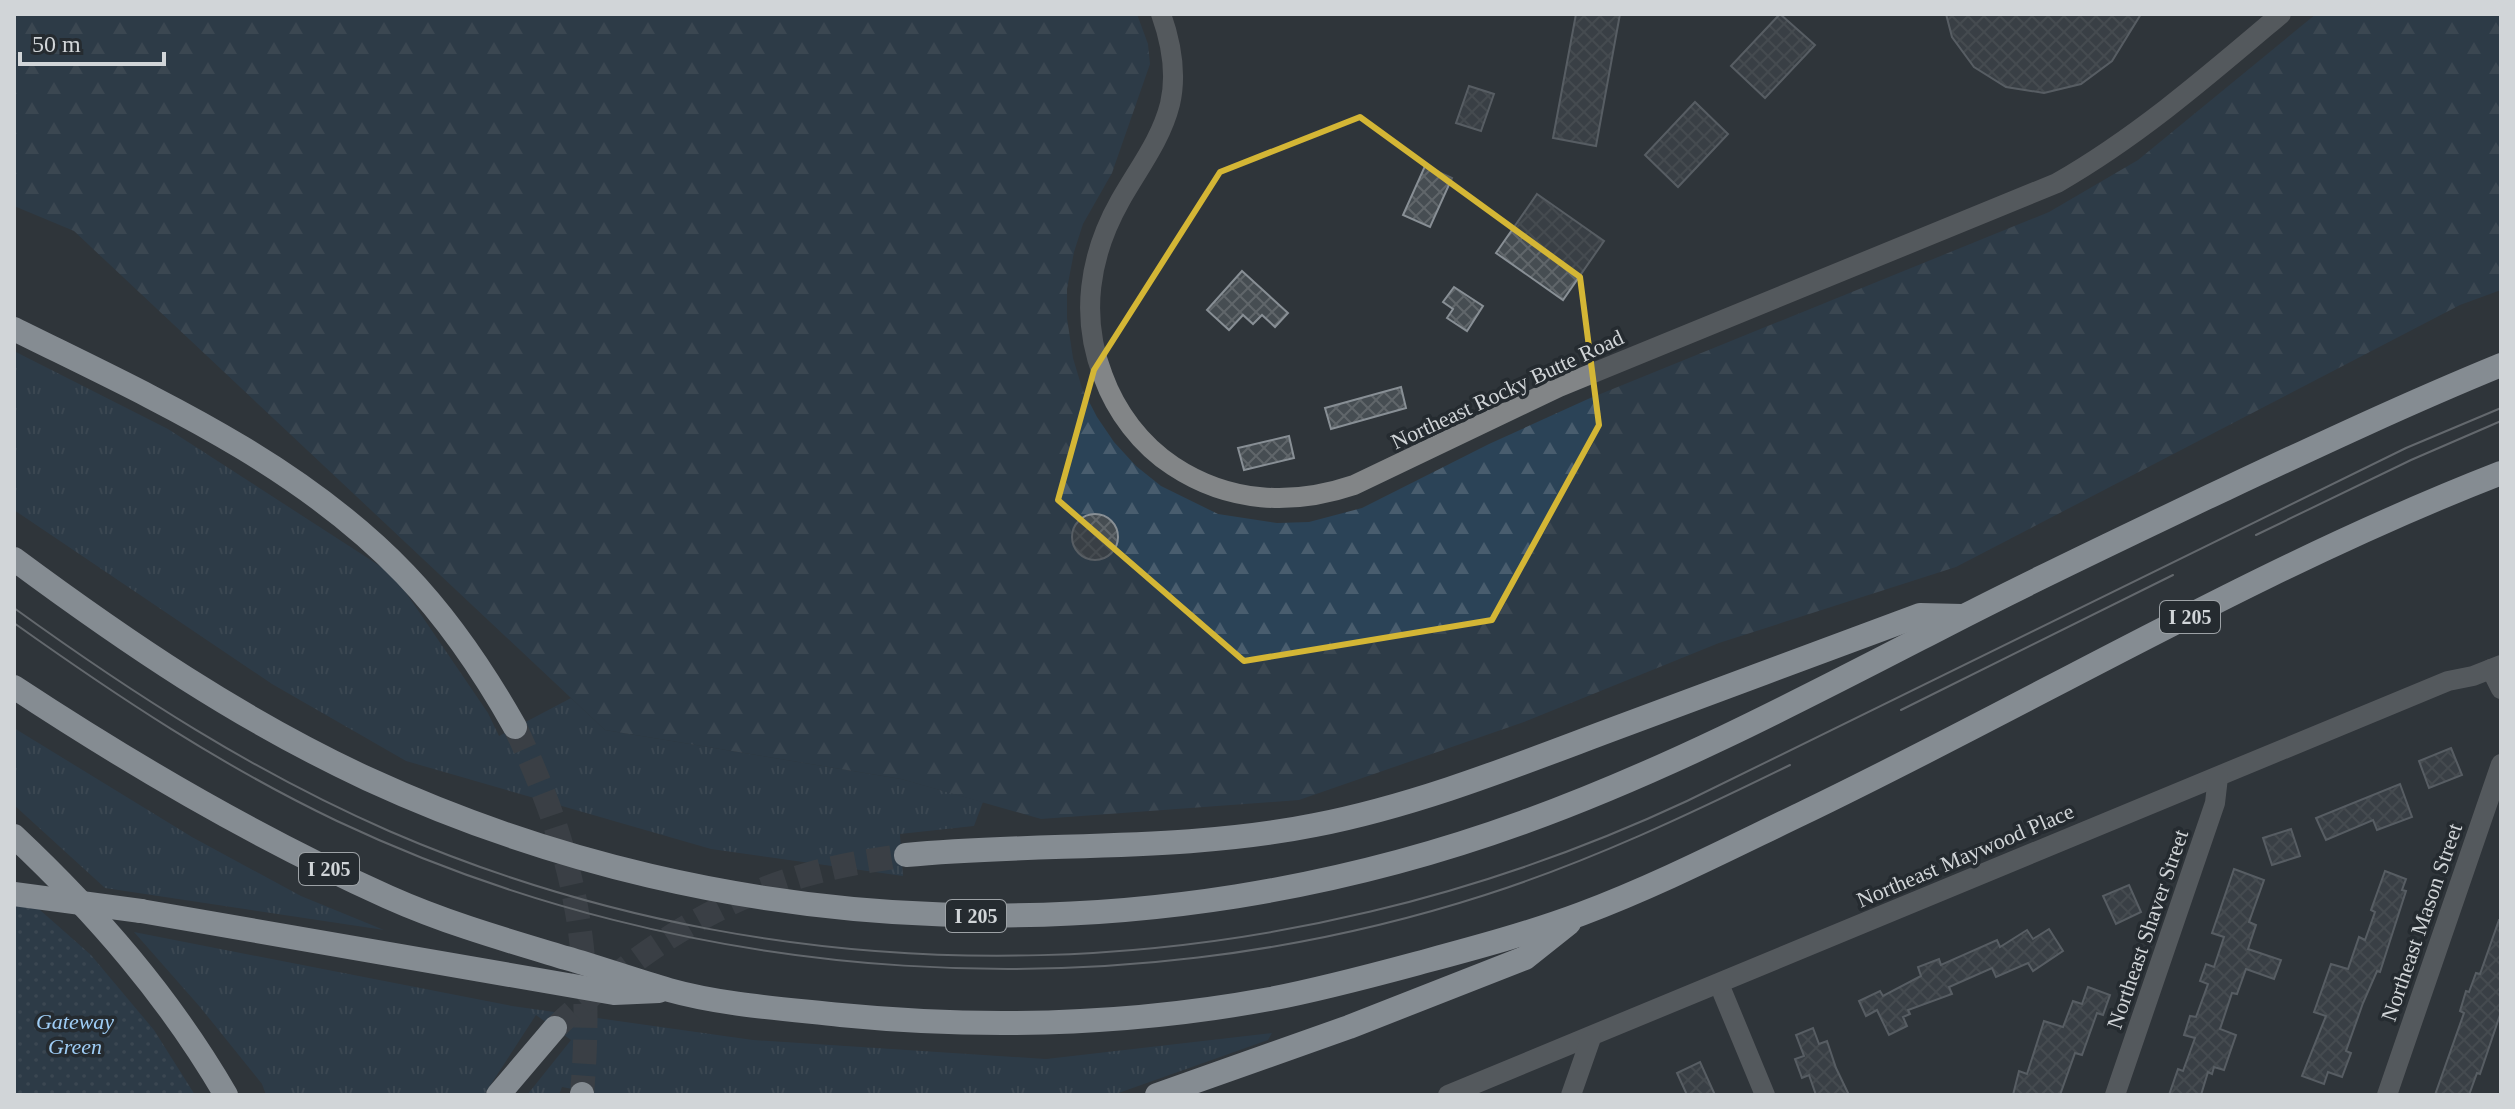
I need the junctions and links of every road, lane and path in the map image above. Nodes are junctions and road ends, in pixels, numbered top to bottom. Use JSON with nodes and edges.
{"nodes":[{"id":1,"x":1161,"y":14,"type":"edge"},
{"id":2,"x":2281,"y":14,"type":"edge"},
{"id":3,"x":14,"y":329,"type":"edge"},
{"id":4,"x":2501,"y":365,"type":"edge"},
{"id":5,"x":2501,"y":473,"type":"edge"},
{"id":6,"x":14,"y":559,"type":"edge"},
{"id":7,"x":1964,"y":616,"type":"junction"},
{"id":8,"x":2496,"y":667,"type":"edge"},
{"id":9,"x":14,"y":687,"type":"edge"},
{"id":10,"x":2501,"y":689,"type":"edge"},
{"id":11,"x":515,"y":727,"type":"tunnel mouth"},
{"id":12,"x":2501,"y":764,"type":"edge"},
{"id":13,"x":2218,"y":777,"type":"junction"},
{"id":14,"x":14,"y":836,"type":"edge"},
{"id":15,"x":906,"y":855,"type":"tunnel mouth"},
{"id":16,"x":14,"y":894,"type":"edge"},
{"id":17,"x":1579,"y":915,"type":"junction"},
{"id":18,"x":1719,"y":984,"type":"junction"},
{"id":19,"x":672,"y":991,"type":"junction"},
{"id":20,"x":555,"y":1028,"type":"tunnel mouth"},
{"id":21,"x":1591,"y":1038,"type":"junction"},
{"id":22,"x":226,"y":1095,"type":"edge"},
{"id":23,"x":498,"y":1095,"type":"edge"},
{"id":24,"x":1157,"y":1095,"type":"edge"},
{"id":25,"x":1448,"y":1095,"type":"edge"},
{"id":26,"x":1571,"y":1095,"type":"edge"},
{"id":27,"x":1765,"y":1095,"type":"edge"},
{"id":28,"x":2115,"y":1095,"type":"edge"},
{"id":29,"x":2387,"y":1095,"type":"edge"}],
"edges":[{"from":1,"to":2,"type":"street","name":"Northeast Rocky Butte Road"},
{"from":3,"to":11,"type":"highway"},
{"from":4,"to":7,"type":"highway","number":"I 205"},
{"from":5,"to":17,"type":"highway","number":"I 205"},
{"from":6,"to":7,"type":"highway","number":"I 205"},
{"from":7,"to":15,"type":"highway"},
{"from":8,"to":10,"type":"street"},
{"from":8,"to":13,"type":"street","name":"Northeast Maywood Place"},
{"from":9,"to":19,"type":"highway","number":"I 205"},
{"from":12,"to":29,"type":"street","name":"Northeast Mason Street"},
{"from":13,"to":18,"type":"street","name":"Northeast Maywood Place"},
{"from":13,"to":28,"type":"street","name":"Northeast Shaver Street"},
{"from":14,"to":22,"type":"highway"},
{"from":16,"to":19,"type":"highway","bridge":true},
{"from":17,"to":19,"type":"highway","number":"I 205"},
{"from":17,"to":24,"type":"highway"},
{"from":18,"to":21,"type":"street","name":"Northeast Maywood Place"},
{"from":18,"to":27,"type":"street"},
{"from":20,"to":23,"type":"highway"},
{"from":21,"to":25,"type":"street","name":"Northeast Maywood Place"},
{"from":21,"to":26,"type":"street"}]}
